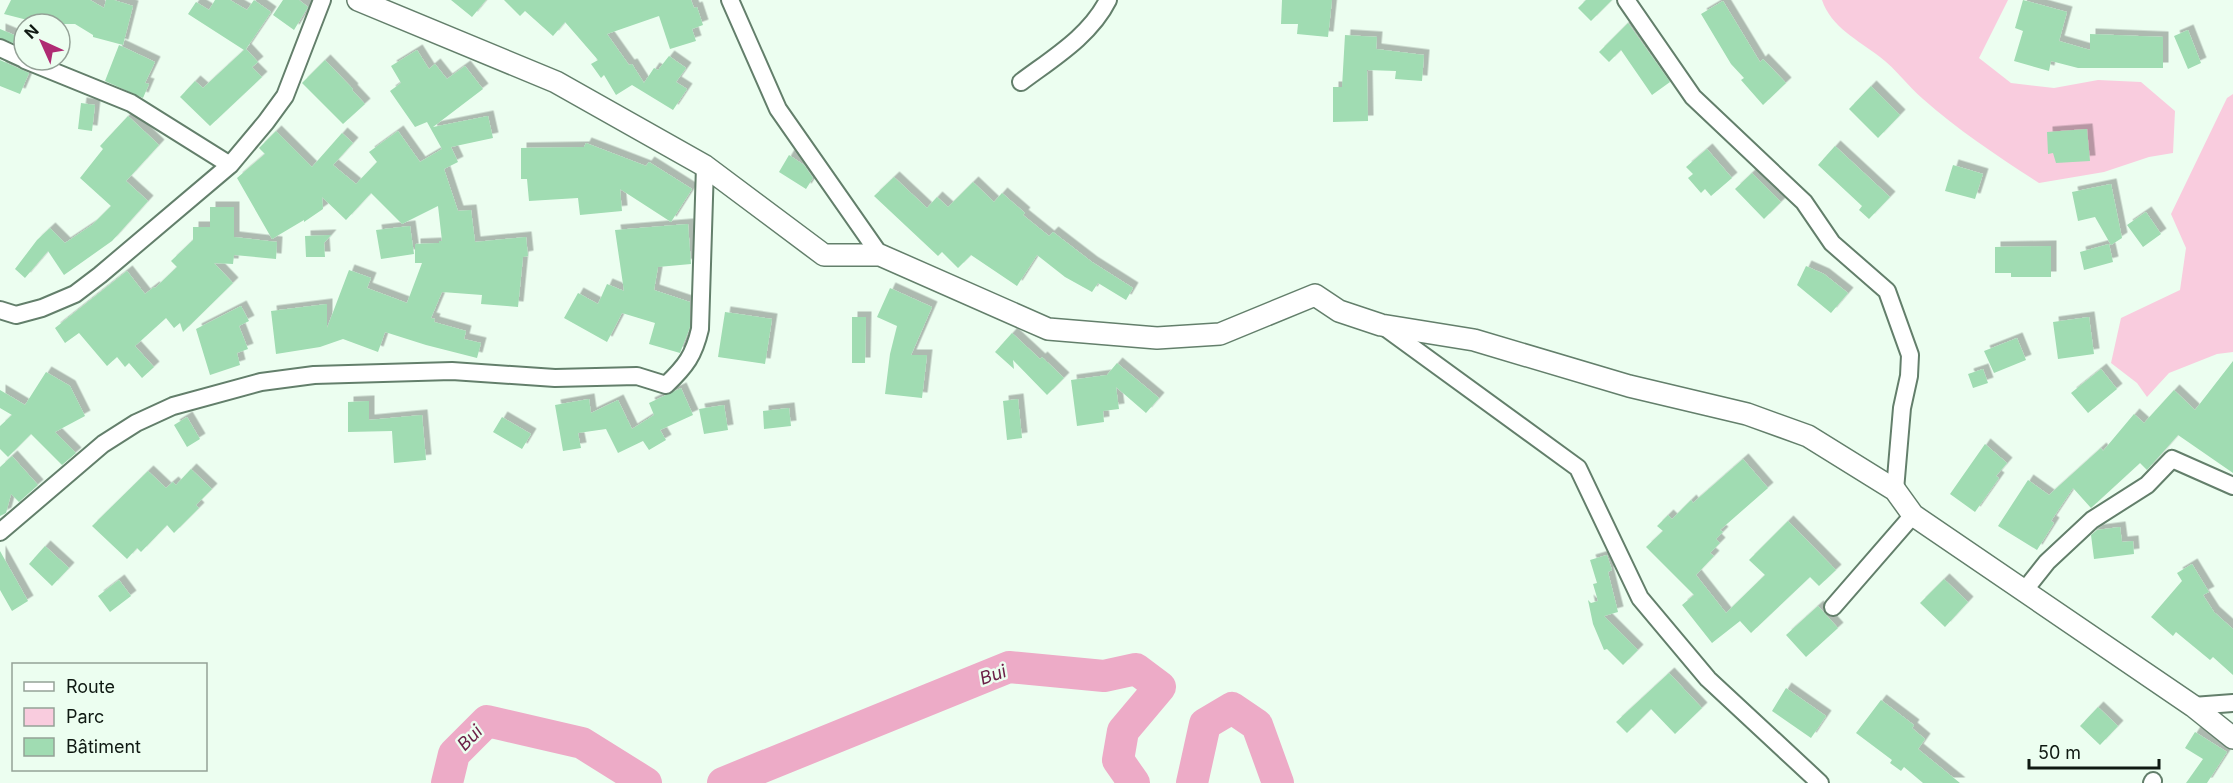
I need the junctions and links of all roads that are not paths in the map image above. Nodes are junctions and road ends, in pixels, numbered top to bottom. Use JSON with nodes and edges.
{"nodes":[{"id":1,"x":322,"y":0,"type":"edge"},
{"id":2,"x":358,"y":0,"type":"edge"},
{"id":3,"x":730,"y":0,"type":"edge"},
{"id":4,"x":1108,"y":0,"type":"edge"},
{"id":5,"x":1626,"y":0,"type":"edge"},
{"id":6,"x":55,"y":72,"type":"edge"},
{"id":7,"x":1021,"y":81,"type":"dead end"},
{"id":8,"x":230,"y":165,"type":"junction"},
{"id":9,"x":705,"y":166,"type":"junction"},
{"id":10,"x":880,"y":255,"type":"junction"},
{"id":11,"x":0,"y":310,"type":"edge"},
{"id":12,"x":1381,"y":325,"type":"junction"},
{"id":13,"x":2233,"y":486,"type":"edge"},
{"id":14,"x":1895,"y":490,"type":"junction"},
{"id":15,"x":1913,"y":515,"type":"junction"},
{"id":16,"x":0,"y":532,"type":"edge"},
{"id":17,"x":2024,"y":591,"type":"junction"},
{"id":18,"x":1833,"y":607,"type":"dead end"},
{"id":19,"x":2233,"y":703,"type":"edge"},
{"id":20,"x":2193,"y":706,"type":"junction"},
{"id":21,"x":2233,"y":738,"type":"edge"},
{"id":22,"x":1820,"y":783,"type":"edge"}],
"edges":[{"from":1,"to":8,"type":"street"},
{"from":2,"to":9,"type":"street"},
{"from":3,"to":10,"type":"street"},
{"from":4,"to":7,"type":"street"},
{"from":5,"to":14,"type":"street"},
{"from":6,"to":8,"type":"street"},
{"from":8,"to":11,"type":"street"},
{"from":9,"to":10,"type":"street"},
{"from":9,"to":16,"type":"street"},
{"from":10,"to":12,"type":"street"},
{"from":12,"to":14,"type":"street"},
{"from":12,"to":22,"type":"street"},
{"from":13,"to":17,"type":"street"},
{"from":14,"to":15,"type":"street"},
{"from":15,"to":17,"type":"street"},
{"from":15,"to":18,"type":"street"},
{"from":17,"to":20,"type":"street"},
{"from":19,"to":20,"type":"street"},
{"from":20,"to":21,"type":"street"}]}
